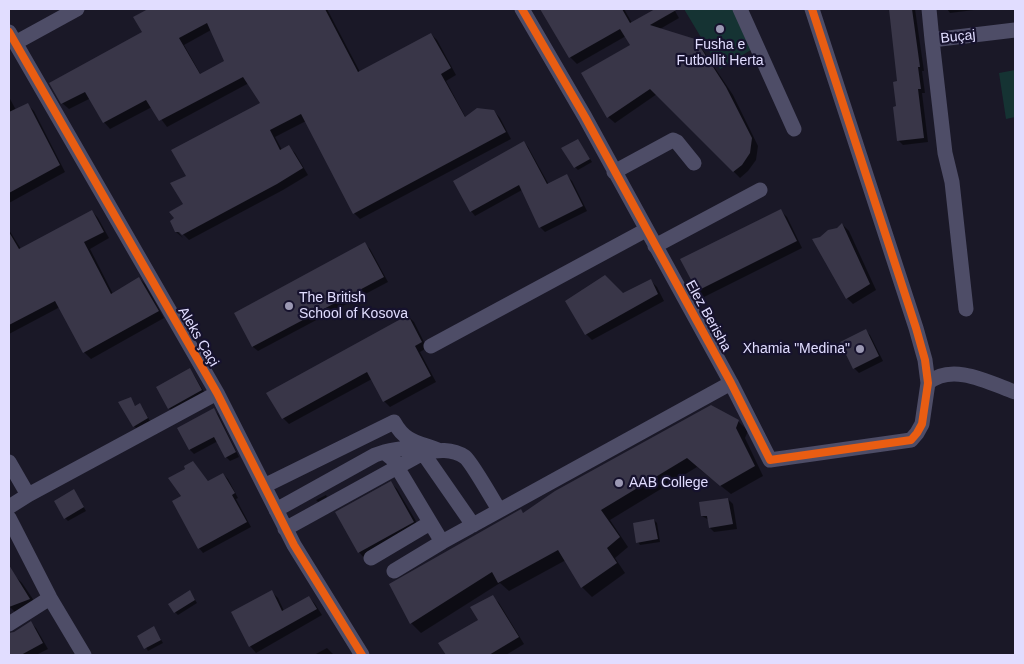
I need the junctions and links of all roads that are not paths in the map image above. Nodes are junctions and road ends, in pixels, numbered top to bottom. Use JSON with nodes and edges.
{"nodes":[{"id":1,"x":77,"y":9,"type":"edge"},
{"id":2,"x":522,"y":9,"type":"edge"},
{"id":3,"x":740,"y":9,"type":"edge"},
{"id":4,"x":812,"y":9,"type":"edge"},
{"id":5,"x":929,"y":10,"type":"edge"},
{"id":6,"x":1015,"y":30,"type":"edge"},
{"id":7,"x":956,"y":37,"type":"junction"},
{"id":8,"x":12,"y":38,"type":"edge"},
{"id":9,"x":932,"y":40,"type":"junction"},
{"id":10,"x":794,"y":129,"type":"dead end"},
{"id":11,"x":694,"y":163,"type":"dead end"},
{"id":12,"x":614,"y":172,"type":"junction"},
{"id":13,"x":760,"y":190,"type":"dead end"},
{"id":14,"x":646,"y":230,"type":"junction"},
{"id":15,"x":655,"y":246,"type":"junction"},
{"id":16,"x":966,"y":308,"type":"dead end"},
{"id":17,"x":431,"y":346,"type":"dead end"},
{"id":18,"x":731,"y":383,"type":"junction"},
{"id":19,"x":928,"y":383,"type":"junction"},
{"id":20,"x":1015,"y":392,"type":"edge"},
{"id":21,"x":216,"y":393,"type":"junction"},
{"id":22,"x":438,"y":450,"type":"junction"},
{"id":23,"x":384,"y":452,"type":"junction"},
{"id":24,"x":423,"y":453,"type":"junction"},
{"id":25,"x":9,"y":462,"type":"edge"},
{"id":26,"x":397,"y":467,"type":"junction"},
{"id":27,"x":264,"y":486,"type":"junction"},
{"id":28,"x":28,"y":495,"type":"junction"},
{"id":29,"x":9,"y":508,"type":"edge"},
{"id":30,"x":276,"y":510,"type":"junction"},
{"id":31,"x":499,"y":510,"type":"junction"},
{"id":32,"x":9,"y":518,"type":"edge"},
{"id":33,"x":430,"y":522,"type":"junction"},
{"id":34,"x":473,"y":525,"type":"junction"},
{"id":35,"x":285,"y":529,"type":"junction"},
{"id":36,"x":442,"y":542,"type":"junction"},
{"id":37,"x":371,"y":558,"type":"dead end"},
{"id":38,"x":394,"y":571,"type":"dead end"},
{"id":39,"x":50,"y":598,"type":"junction"},
{"id":40,"x":9,"y":624,"type":"edge"},
{"id":41,"x":84,"y":655,"type":"edge"},
{"id":42,"x":362,"y":655,"type":"edge"}],
"edges":[{"from":1,"to":8,"type":"street"},
{"from":2,"to":12,"type":"street","name":"Elez Berisha"},
{"from":3,"to":10,"type":"street"},
{"from":4,"to":19,"type":"street"},
{"from":5,"to":7,"type":"street"},
{"from":5,"to":9,"type":"street","name":"Buçaj"},
{"from":6,"to":7,"type":"street","name":"Buçaj"},
{"from":7,"to":9,"type":"street","name":"Buçaj"},
{"from":8,"to":21,"type":"street","name":"Aleks Çaçi"},
{"from":9,"to":16,"type":"street"},
{"from":11,"to":12,"type":"street"},
{"from":12,"to":14,"type":"street","name":"Elez Berisha"},
{"from":13,"to":15,"type":"street"},
{"from":14,"to":15,"type":"street","name":"Elez Berisha"},
{"from":14,"to":17,"type":"street"},
{"from":15,"to":18,"type":"street","name":"Elez Berisha"},
{"from":18,"to":19,"type":"street","name":"Elez Berisha"},
{"from":18,"to":31,"type":"street"},
{"from":19,"to":20,"type":"street"},
{"from":21,"to":27,"type":"street","name":"Aleks Çaçi"},
{"from":21,"to":28,"type":"street"},
{"from":22,"to":24,"type":"street"},
{"from":22,"to":27,"type":"street"},
{"from":22,"to":31,"type":"street"},
{"from":23,"to":24,"type":"street"},
{"from":23,"to":26,"type":"street"},
{"from":23,"to":30,"type":"street"},
{"from":24,"to":26,"type":"street"},
{"from":24,"to":34,"type":"street"},
{"from":25,"to":28,"type":"street"},
{"from":26,"to":33,"type":"street"},
{"from":26,"to":35,"type":"street"},
{"from":27,"to":30,"type":"street","name":"Aleks Çaçi"},
{"from":28,"to":29,"type":"street"},
{"from":30,"to":35,"type":"street","name":"Aleks Çaçi"},
{"from":31,"to":34,"type":"street"},
{"from":32,"to":39,"type":"street"},
{"from":33,"to":36,"type":"street"},
{"from":33,"to":37,"type":"street"},
{"from":34,"to":36,"type":"street"},
{"from":35,"to":42,"type":"street","name":"Aleks Çaçi"},
{"from":36,"to":38,"type":"street"},
{"from":39,"to":40,"type":"street"},
{"from":39,"to":41,"type":"street"}]}
